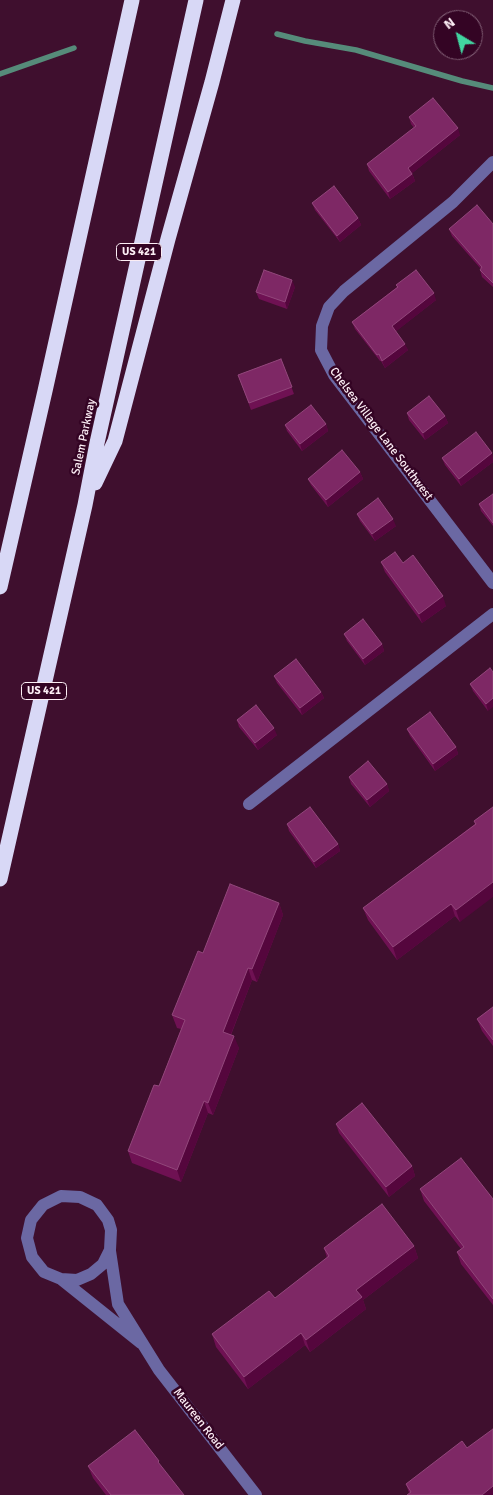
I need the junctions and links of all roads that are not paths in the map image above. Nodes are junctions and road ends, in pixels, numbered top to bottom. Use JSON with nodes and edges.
{"nodes":[{"id":1,"x":132,"y":0,"type":"edge"},
{"id":2,"x":196,"y":0,"type":"edge"},
{"id":3,"x":232,"y":0,"type":"edge"},
{"id":4,"x":491,"y":169,"type":"edge"},
{"id":5,"x":85,"y":505,"type":"junction"},
{"id":6,"x":493,"y":583,"type":"edge"},
{"id":7,"x":0,"y":587,"type":"edge"},
{"id":8,"x":493,"y":614,"type":"edge"},
{"id":9,"x":250,"y":804,"type":"dead end"},
{"id":10,"x":0,"y":879,"type":"edge"},
{"id":11,"x":110,"y":1250,"type":"junction"},
{"id":12,"x":61,"y":1280,"type":"junction"},
{"id":13,"x":141,"y":1343,"type":"junction"},
{"id":14,"x":256,"y":1495,"type":"edge"}],
"edges":[{"from":1,"to":7,"type":"highway"},
{"from":2,"to":5,"type":"highway","name":"Salem Parkway","number":"US 421"},
{"from":3,"to":5,"type":"highway"},
{"from":4,"to":6,"type":"street","name":"Chelsea Village Lane Southwest"},
{"from":5,"to":10,"type":"highway","name":"Salem Parkway","number":"US 421"},
{"from":8,"to":9,"type":"street"},
{"from":11,"to":12,"type":"street"},
{"from":11,"to":12,"type":"street","name":"Maureen Road"},
{"from":11,"to":13,"type":"street","name":"Maureen Road"},
{"from":12,"to":13,"type":"street","name":"Maureen Road"},
{"from":13,"to":14,"type":"street","name":"Maureen Road"}]}
